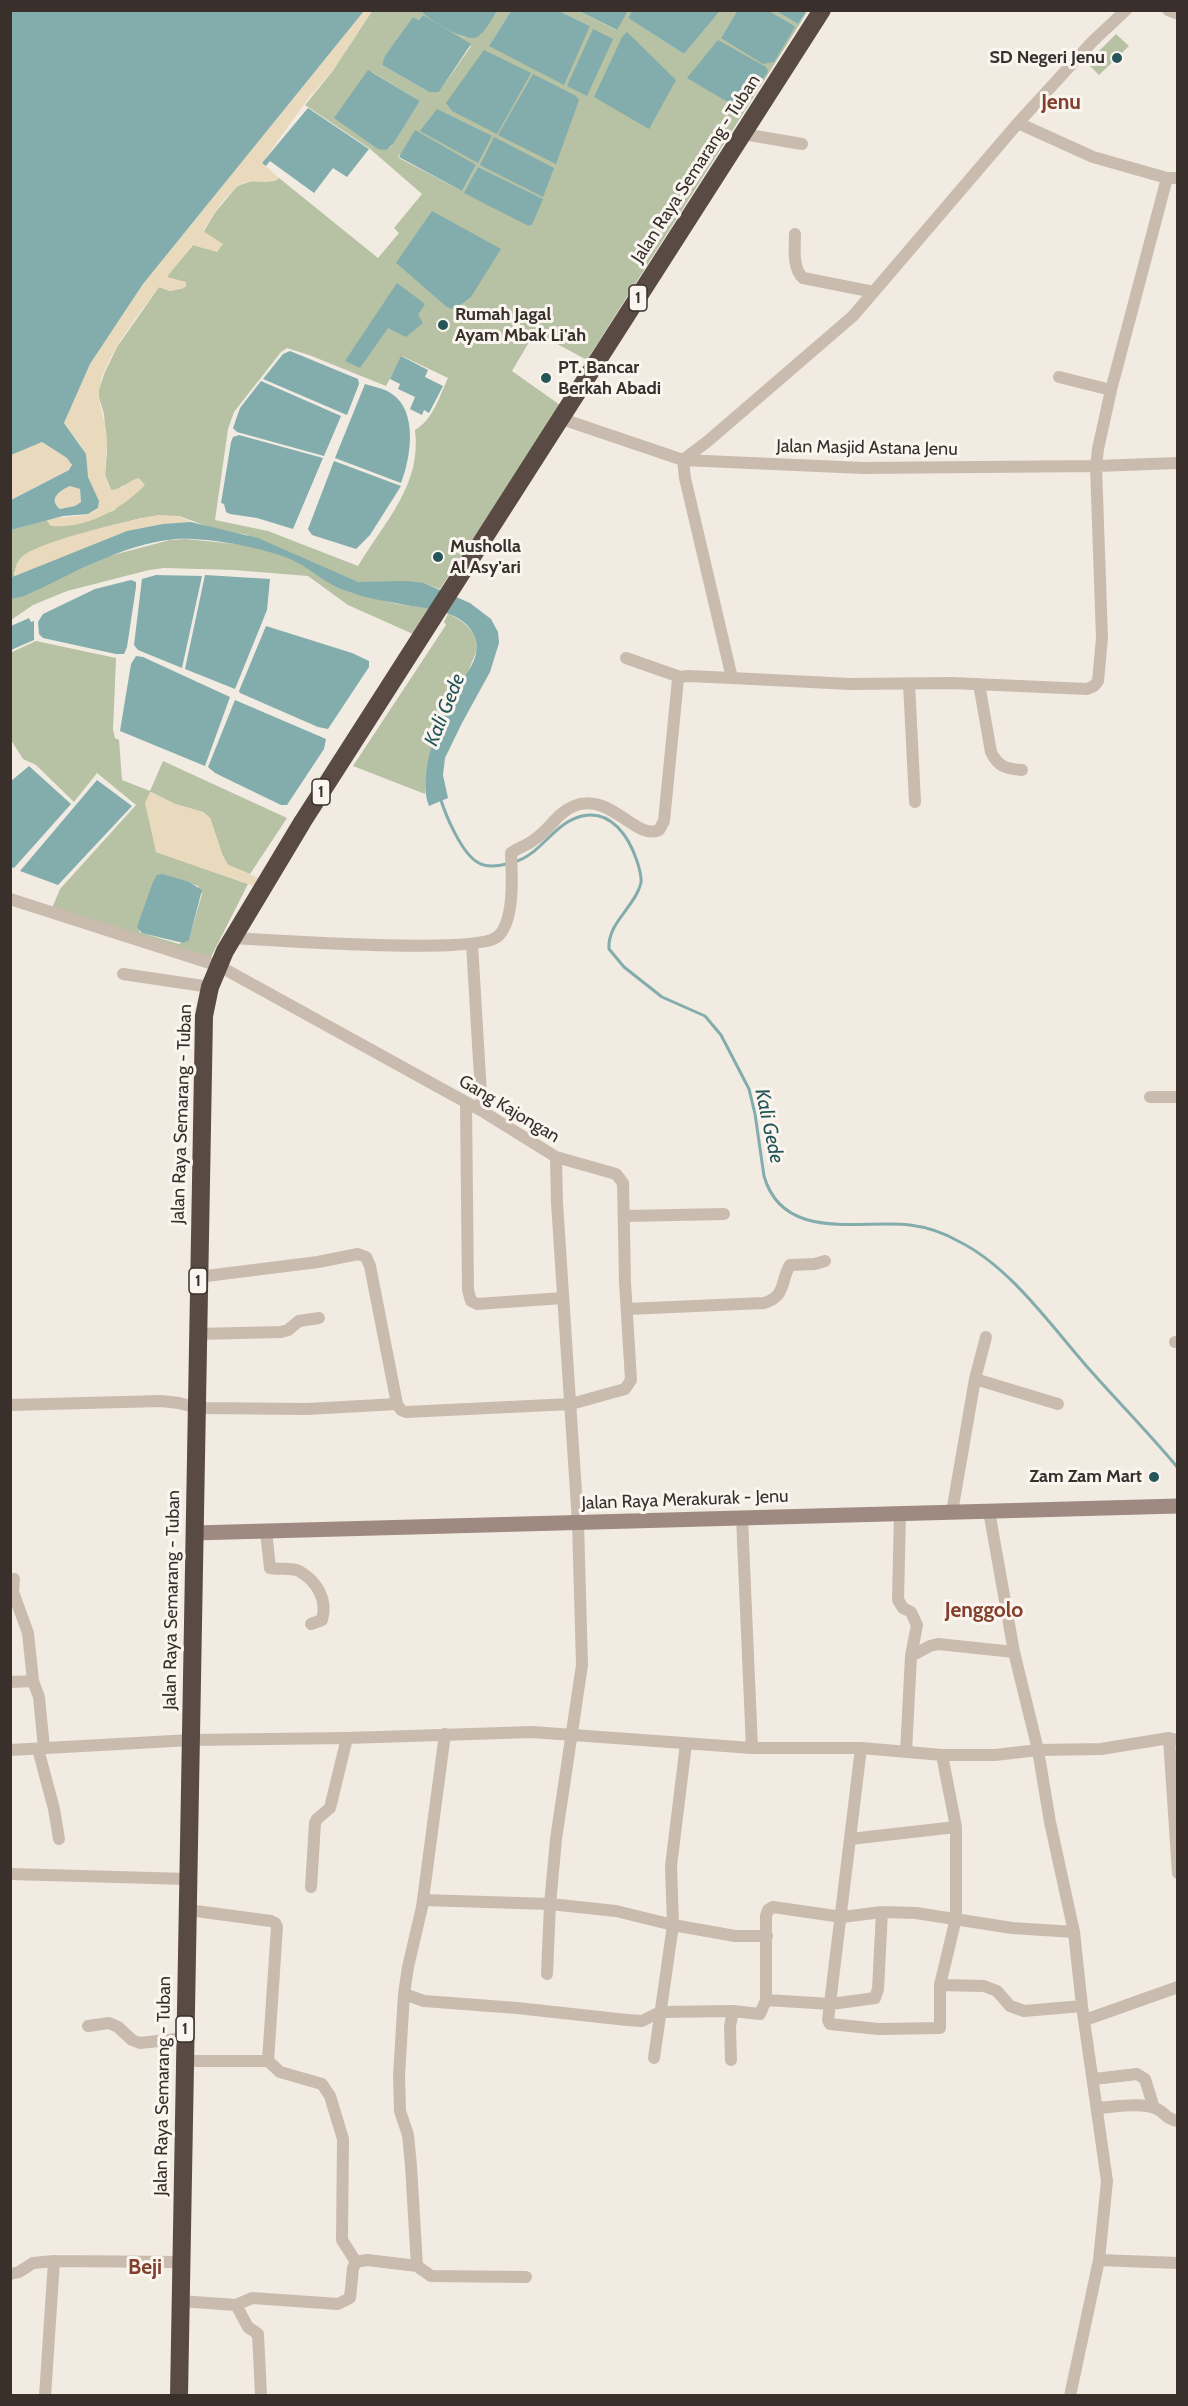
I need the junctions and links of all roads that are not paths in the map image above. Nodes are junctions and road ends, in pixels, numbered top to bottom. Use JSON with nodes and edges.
{"nodes":[{"id":1,"x":822,"y":10,"type":"edge"},
{"id":2,"x":1126,"y":10,"type":"edge"},
{"id":3,"x":1168,"y":10,"type":"edge"},
{"id":4,"x":1178,"y":14,"type":"edge"},
{"id":5,"x":1018,"y":123,"type":"junction"},
{"id":6,"x":743,"y":134,"type":"junction"},
{"id":7,"x":802,"y":144,"type":"dead end"},
{"id":8,"x":1172,"y":178,"type":"edge"},
{"id":9,"x":795,"y":234,"type":"dead end"},
{"id":10,"x":874,"y":292,"type":"junction"},
{"id":11,"x":1059,"y":377,"type":"dead end"},
{"id":12,"x":1111,"y":390,"type":"junction"},
{"id":13,"x":562,"y":419,"type":"junction"},
{"id":14,"x":683,"y":460,"type":"junction"},
{"id":15,"x":1178,"y":463,"type":"edge"},
{"id":16,"x":1096,"y":466,"type":"junction"},
{"id":17,"x":626,"y":658,"type":"dead end"},
{"id":18,"x":680,"y":677,"type":"junction"},
{"id":19,"x":732,"y":678,"type":"junction"},
{"id":20,"x":909,"y":684,"type":"junction"},
{"id":21,"x":979,"y":684,"type":"junction"},
{"id":22,"x":1022,"y":770,"type":"dead end"},
{"id":23,"x":915,"y":802,"type":"dead end"},
{"id":24,"x":10,"y":899,"type":"edge"},
{"id":25,"x":232,"y":938,"type":"junction"},
{"id":26,"x":472,"y":944,"type":"junction"},
{"id":27,"x":219,"y":966,"type":"junction"},
{"id":28,"x":123,"y":974,"type":"dead end"},
{"id":29,"x":210,"y":987,"type":"junction"},
{"id":30,"x":1150,"y":1097,"type":"dead end"},
{"id":31,"x":1178,"y":1097,"type":"edge"},
{"id":32,"x":466,"y":1104,"type":"junction"},
{"id":33,"x":482,"y":1111,"type":"junction"},
{"id":34,"x":556,"y":1157,"type":"junction"},
{"id":35,"x":724,"y":1214,"type":"dead end"},
{"id":36,"x":624,"y":1216,"type":"junction"},
{"id":37,"x":825,"y":1261,"type":"dead end"},
{"id":38,"x":198,"y":1277,"type":"junction"},
{"id":39,"x":563,"y":1298,"type":"junction"},
{"id":40,"x":627,"y":1309,"type":"junction"},
{"id":41,"x":319,"y":1318,"type":"dead end"},
{"id":42,"x":197,"y":1334,"type":"junction"},
{"id":43,"x":986,"y":1338,"type":"dead end"},
{"id":44,"x":975,"y":1379,"type":"junction"},
{"id":45,"x":397,"y":1404,"type":"junction"},
{"id":46,"x":571,"y":1404,"type":"junction"},
{"id":47,"x":1058,"y":1404,"type":"dead end"},
{"id":48,"x":10,"y":1405,"type":"edge"},
{"id":49,"x":198,"y":1408,"type":"junction"},
{"id":50,"x":1178,"y":1506,"type":"edge"},
{"id":51,"x":989,"y":1511,"type":"junction"},
{"id":52,"x":952,"y":1512,"type":"junction"},
{"id":53,"x":900,"y":1514,"type":"junction"},
{"id":54,"x":742,"y":1518,"type":"junction"},
{"id":55,"x":578,"y":1522,"type":"junction"},
{"id":56,"x":266,"y":1531,"type":"junction"},
{"id":57,"x":194,"y":1533,"type":"junction"},
{"id":58,"x":14,"y":1579,"type":"dead end"},
{"id":59,"x":311,"y":1623,"type":"dead end"},
{"id":60,"x":1014,"y":1652,"type":"junction"},
{"id":61,"x":911,"y":1656,"type":"junction"},
{"id":62,"x":33,"y":1681,"type":"junction"},
{"id":63,"x":10,"y":1682,"type":"edge"},
{"id":64,"x":445,"y":1734,"type":"junction"},
{"id":65,"x":572,"y":1734,"type":"junction"},
{"id":66,"x":347,"y":1738,"type":"junction"},
{"id":67,"x":1173,"y":1739,"type":"edge"},
{"id":68,"x":190,"y":1740,"type":"junction"},
{"id":69,"x":686,"y":1744,"type":"junction"},
{"id":70,"x":41,"y":1748,"type":"junction"},
{"id":71,"x":752,"y":1748,"type":"junction"},
{"id":72,"x":861,"y":1748,"type":"junction"},
{"id":73,"x":10,"y":1750,"type":"edge"},
{"id":74,"x":1038,"y":1750,"type":"junction"},
{"id":75,"x":906,"y":1752,"type":"junction"},
{"id":76,"x":942,"y":1755,"type":"junction"},
{"id":77,"x":956,"y":1827,"type":"junction"},
{"id":78,"x":59,"y":1839,"type":"dead end"},
{"id":79,"x":850,"y":1839,"type":"junction"},
{"id":80,"x":1178,"y":1873,"type":"edge"},
{"id":81,"x":10,"y":1874,"type":"edge"},
{"id":82,"x":189,"y":1879,"type":"junction"},
{"id":83,"x":311,"y":1887,"type":"dead end"},
{"id":84,"x":423,"y":1900,"type":"junction"},
{"id":85,"x":549,"y":1904,"type":"junction"},
{"id":86,"x":188,"y":1910,"type":"junction"},
{"id":87,"x":882,"y":1912,"type":"junction"},
{"id":88,"x":842,"y":1917,"type":"junction"},
{"id":89,"x":956,"y":1918,"type":"junction"},
{"id":90,"x":673,"y":1925,"type":"junction"},
{"id":91,"x":1074,"y":1932,"type":"junction"},
{"id":92,"x":767,"y":1936,"type":"junction"},
{"id":93,"x":547,"y":1974,"type":"dead end"},
{"id":94,"x":940,"y":1985,"type":"junction"},
{"id":95,"x":1178,"y":1987,"type":"edge"},
{"id":96,"x":404,"y":1994,"type":"junction"},
{"id":97,"x":766,"y":2000,"type":"junction"},
{"id":98,"x":831,"y":2004,"type":"junction"},
{"id":99,"x":1082,"y":2006,"type":"junction"},
{"id":100,"x":733,"y":2011,"type":"junction"},
{"id":101,"x":660,"y":2012,"type":"junction"},
{"id":102,"x":1085,"y":2020,"type":"junction"},
{"id":103,"x":88,"y":2025,"type":"dead end"},
{"id":104,"x":185,"y":2038,"type":"junction"},
{"id":105,"x":654,"y":2058,"type":"dead end"},
{"id":106,"x":730,"y":2060,"type":"dead end"},
{"id":107,"x":184,"y":2061,"type":"junction"},
{"id":108,"x":268,"y":2061,"type":"junction"},
{"id":109,"x":1094,"y":2079,"type":"junction"},
{"id":110,"x":1097,"y":2108,"type":"junction"},
{"id":111,"x":1154,"y":2108,"type":"junction"},
{"id":112,"x":1178,"y":2121,"type":"edge"},
{"id":113,"x":1099,"y":2260,"type":"junction"},
{"id":114,"x":54,"y":2261,"type":"junction"},
{"id":115,"x":181,"y":2262,"type":"junction"},
{"id":116,"x":356,"y":2262,"type":"junction"},
{"id":117,"x":1178,"y":2263,"type":"edge"},
{"id":118,"x":417,"y":2266,"type":"junction"},
{"id":119,"x":10,"y":2274,"type":"edge"},
{"id":120,"x":526,"y":2277,"type":"dead end"},
{"id":121,"x":180,"y":2301,"type":"junction"},
{"id":122,"x":236,"y":2305,"type":"junction"},
{"id":123,"x":45,"y":2396,"type":"edge"},
{"id":124,"x":179,"y":2396,"type":"edge"},
{"id":125,"x":261,"y":2396,"type":"edge"},
{"id":126,"x":1070,"y":2396,"type":"edge"}],
"edges":[{"from":1,"to":6,"type":"highway","name":"Jalan Raya Semarang - Tuban","number":"1"},
{"from":2,"to":5,"type":"street"},
{"from":3,"to":4,"type":"street"},
{"from":5,"to":8,"type":"street"},
{"from":5,"to":10,"type":"street"},
{"from":6,"to":7,"type":"street"},
{"from":6,"to":13,"type":"highway","name":"Jalan Raya Semarang - Tuban","number":"1"},
{"from":8,"to":12,"type":"street"},
{"from":9,"to":10,"type":"street"},
{"from":10,"to":14,"type":"street"},
{"from":11,"to":12,"type":"street"},
{"from":12,"to":16,"type":"street"},
{"from":13,"to":14,"type":"street","name":"Jalan Masjid Astana Jenu"},
{"from":13,"to":25,"type":"highway","name":"Jalan Raya Semarang - Tuban","number":"1"},
{"from":14,"to":16,"type":"street","name":"Jalan Masjid Astana Jenu"},
{"from":14,"to":19,"type":"street"},
{"from":15,"to":16,"type":"street","name":"Jalan Masjid Astana Jenu"},
{"from":16,"to":21,"type":"street"},
{"from":17,"to":18,"type":"street"},
{"from":18,"to":19,"type":"street"},
{"from":18,"to":26,"type":"street"},
{"from":19,"to":20,"type":"street"},
{"from":20,"to":21,"type":"street"},
{"from":20,"to":23,"type":"street"},
{"from":21,"to":22,"type":"street"},
{"from":24,"to":27,"type":"street","name":"Gang Kajongan"},
{"from":25,"to":26,"type":"street"},
{"from":25,"to":27,"type":"highway","name":"Jalan Raya Semarang - Tuban","number":"1"},
{"from":26,"to":33,"type":"street"},
{"from":27,"to":29,"type":"highway","name":"Jalan Raya Semarang - Tuban","number":"1"},
{"from":27,"to":32,"type":"street","name":"Gang Kajongan"},
{"from":28,"to":29,"type":"street"},
{"from":29,"to":38,"type":"highway","name":"Jalan Raya Semarang - Tuban","number":"1"},
{"from":30,"to":31,"type":"street"},
{"from":32,"to":33,"type":"street","name":"Gang Kajongan"},
{"from":32,"to":39,"type":"street"},
{"from":33,"to":34,"type":"street","name":"Gang Kajongan"},
{"from":34,"to":36,"type":"street"},
{"from":34,"to":39,"type":"street","name":"Gang Kajongan"},
{"from":35,"to":36,"type":"street"},
{"from":36,"to":40,"type":"street"},
{"from":37,"to":40,"type":"street"},
{"from":38,"to":42,"type":"highway","name":"Jalan Raya Semarang - Tuban","number":"1"},
{"from":38,"to":45,"type":"street"},
{"from":39,"to":46,"type":"street","name":"Gang Kajongan"},
{"from":40,"to":46,"type":"street"},
{"from":41,"to":42,"type":"street"},
{"from":42,"to":49,"type":"highway","name":"Jalan Raya Semarang - Tuban","number":"1"},
{"from":43,"to":44,"type":"street"},
{"from":44,"to":47,"type":"street"},
{"from":44,"to":52,"type":"street"},
{"from":45,"to":46,"type":"street"},
{"from":45,"to":49,"type":"street"},
{"from":46,"to":55,"type":"street","name":"Gang Kajongan"},
{"from":48,"to":49,"type":"street"},
{"from":49,"to":57,"type":"highway","name":"Jalan Raya Semarang - Tuban","number":"1"},
{"from":50,"to":51,"type":"main road","name":"Jalan Raya Merakurak - Jenu"},
{"from":51,"to":52,"type":"main road","name":"Jalan Raya Merakurak - Jenu"},
{"from":51,"to":60,"type":"street"},
{"from":52,"to":53,"type":"main road","name":"Jalan Raya Merakurak - Jenu"},
{"from":53,"to":54,"type":"main road","name":"Jalan Raya Merakurak - Jenu"},
{"from":53,"to":61,"type":"street"},
{"from":54,"to":55,"type":"main road","name":"Jalan Raya Merakurak - Jenu"},
{"from":54,"to":71,"type":"street"},
{"from":55,"to":56,"type":"main road","name":"Jalan Raya Merakurak - Jenu"},
{"from":55,"to":65,"type":"street","name":"Gang Kajongan"},
{"from":56,"to":57,"type":"main road","name":"Jalan Raya Merakurak - Jenu"},
{"from":56,"to":59,"type":"street"},
{"from":57,"to":68,"type":"highway","name":"Jalan Raya Semarang - Tuban","number":"1"},
{"from":58,"to":62,"type":"street"},
{"from":60,"to":61,"type":"street"},
{"from":60,"to":74,"type":"street"},
{"from":61,"to":75,"type":"street"},
{"from":62,"to":63,"type":"street"},
{"from":62,"to":70,"type":"street"},
{"from":64,"to":65,"type":"street"},
{"from":64,"to":66,"type":"street"},
{"from":64,"to":84,"type":"street"},
{"from":65,"to":69,"type":"street"},
{"from":65,"to":85,"type":"street","name":"Gang Kajongan"},
{"from":66,"to":68,"type":"street"},
{"from":66,"to":83,"type":"street"},
{"from":67,"to":74,"type":"street"},
{"from":67,"to":80,"type":"street"},
{"from":68,"to":70,"type":"street"},
{"from":68,"to":82,"type":"highway","name":"Jalan Raya Semarang - Tuban","number":"1"},
{"from":69,"to":71,"type":"street"},
{"from":69,"to":90,"type":"street"},
{"from":70,"to":73,"type":"street"},
{"from":70,"to":78,"type":"street"},
{"from":71,"to":72,"type":"street"},
{"from":72,"to":75,"type":"street"},
{"from":72,"to":79,"type":"street"},
{"from":74,"to":76,"type":"street"},
{"from":74,"to":91,"type":"street"},
{"from":75,"to":76,"type":"street"},
{"from":76,"to":77,"type":"street"},
{"from":77,"to":79,"type":"street"},
{"from":77,"to":89,"type":"street"},
{"from":79,"to":88,"type":"street"},
{"from":81,"to":82,"type":"street"},
{"from":82,"to":86,"type":"highway","name":"Jalan Raya Semarang - Tuban","number":"1"},
{"from":84,"to":85,"type":"street"},
{"from":84,"to":96,"type":"street"},
{"from":85,"to":90,"type":"street"},
{"from":85,"to":93,"type":"street","name":"Gang Kajongan"},
{"from":86,"to":104,"type":"highway","name":"Jalan Raya Semarang - Tuban","number":"1"},
{"from":86,"to":108,"type":"street"},
{"from":87,"to":88,"type":"street"},
{"from":87,"to":89,"type":"street"},
{"from":87,"to":98,"type":"street"},
{"from":88,"to":92,"type":"street"},
{"from":88,"to":98,"type":"street"},
{"from":89,"to":91,"type":"street"},
{"from":89,"to":94,"type":"street"},
{"from":90,"to":92,"type":"street"},
{"from":90,"to":101,"type":"street"},
{"from":91,"to":99,"type":"street"},
{"from":92,"to":97,"type":"street"},
{"from":94,"to":98,"type":"street"},
{"from":94,"to":99,"type":"street"},
{"from":95,"to":102,"type":"street"},
{"from":96,"to":101,"type":"street"},
{"from":96,"to":118,"type":"street"},
{"from":97,"to":98,"type":"street"},
{"from":97,"to":100,"type":"street"},
{"from":99,"to":102,"type":"street"},
{"from":100,"to":101,"type":"street"},
{"from":100,"to":106,"type":"street"},
{"from":101,"to":105,"type":"street"},
{"from":102,"to":109,"type":"street"},
{"from":103,"to":104,"type":"street"},
{"from":104,"to":107,"type":"highway","name":"Jalan Raya Semarang - Tuban","number":"1"},
{"from":107,"to":108,"type":"street"},
{"from":107,"to":115,"type":"highway","name":"Jalan Raya Semarang - Tuban","number":"1"},
{"from":108,"to":116,"type":"street"},
{"from":109,"to":110,"type":"street"},
{"from":109,"to":111,"type":"street"},
{"from":110,"to":111,"type":"street"},
{"from":110,"to":113,"type":"street"},
{"from":111,"to":112,"type":"street"},
{"from":113,"to":117,"type":"street"},
{"from":113,"to":126,"type":"street"},
{"from":114,"to":115,"type":"street"},
{"from":114,"to":119,"type":"street"},
{"from":114,"to":123,"type":"street"},
{"from":115,"to":121,"type":"highway","name":"Jalan Raya Semarang - Tuban","number":"1"},
{"from":116,"to":118,"type":"street"},
{"from":116,"to":122,"type":"street"},
{"from":118,"to":120,"type":"street"},
{"from":121,"to":122,"type":"street"},
{"from":121,"to":124,"type":"highway","name":"Jalan Raya Semarang - Tuban","number":"1"},
{"from":122,"to":125,"type":"street"}]}
